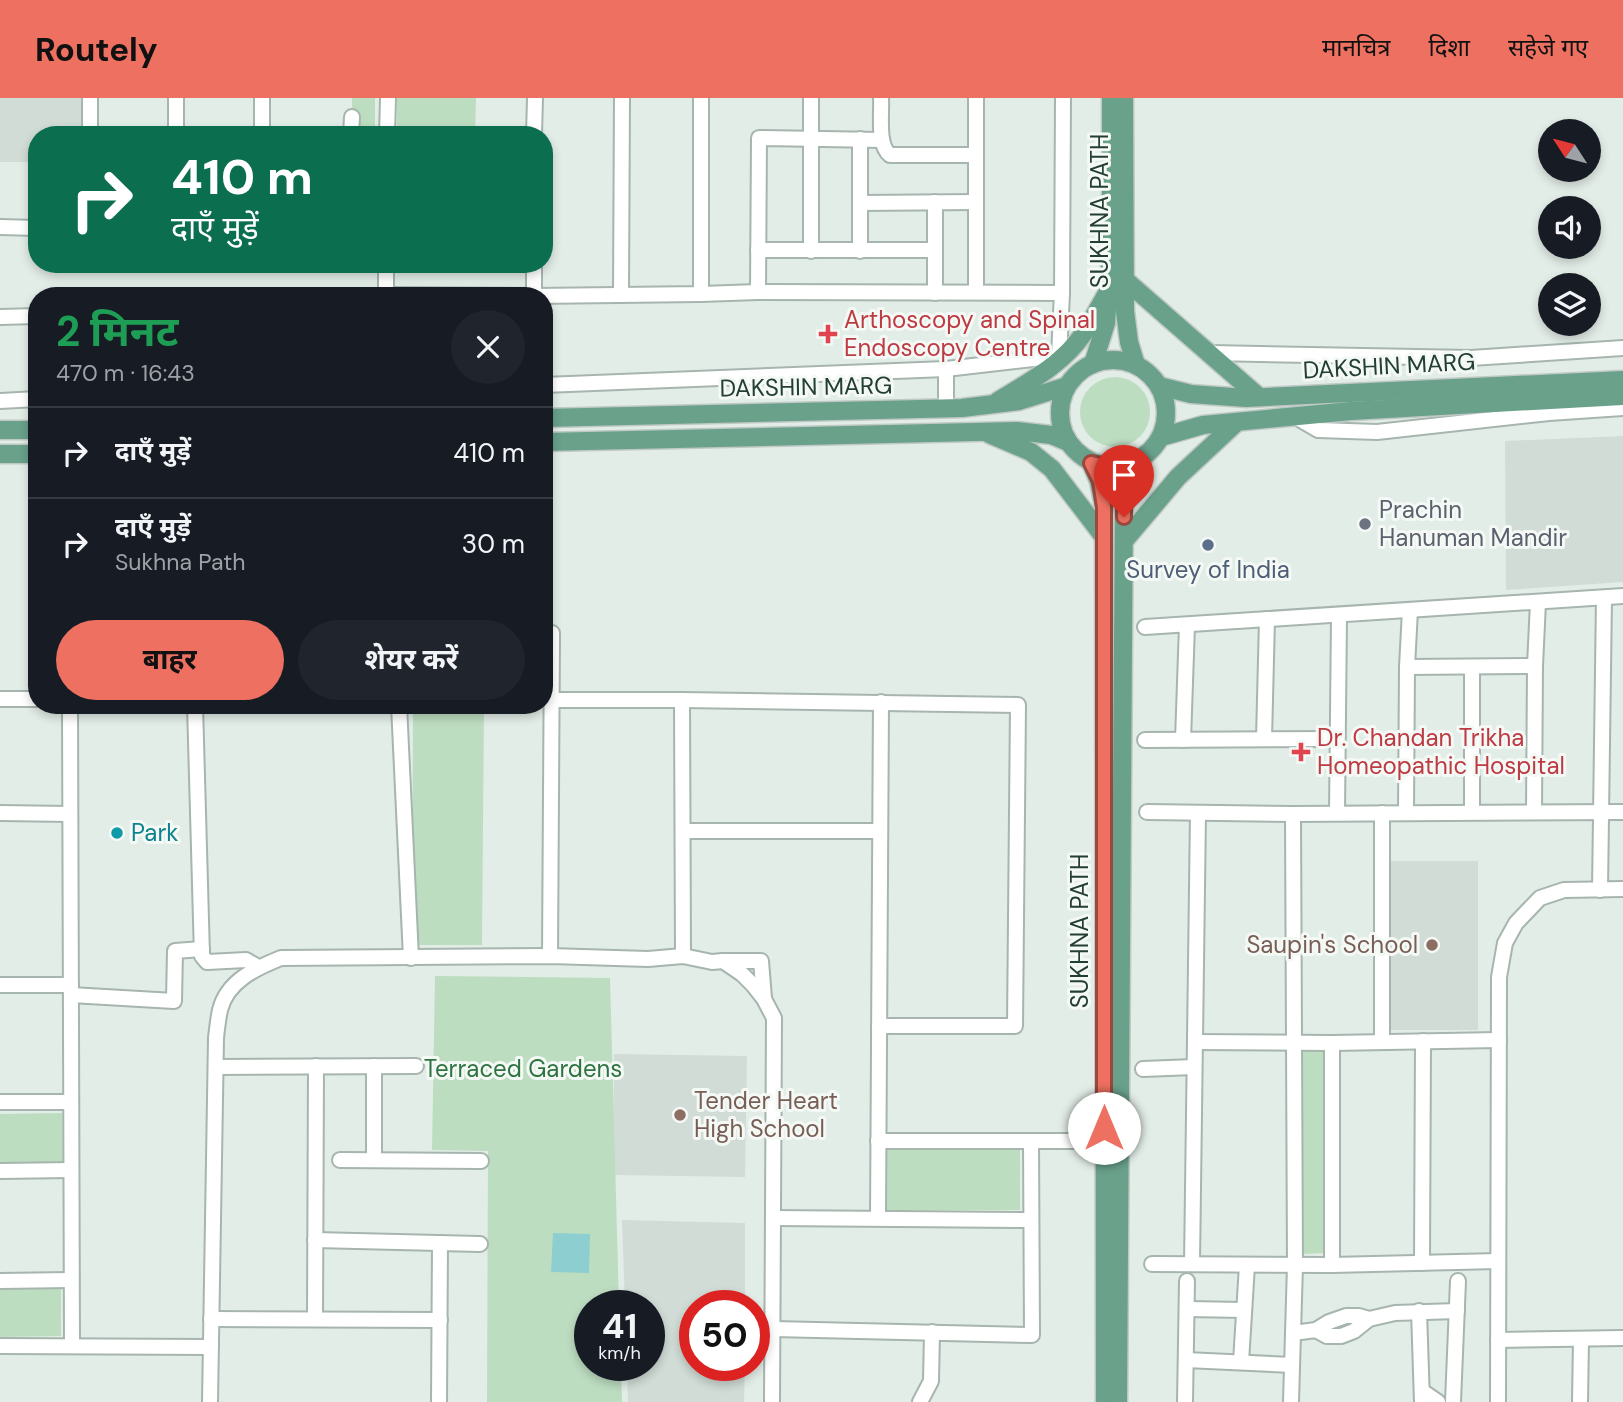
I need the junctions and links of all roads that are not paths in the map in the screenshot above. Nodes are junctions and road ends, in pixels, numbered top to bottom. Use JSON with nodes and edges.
{"nodes":[{"id":1,"x":90,"y":98,"type":"edge"},
{"id":2,"x":176,"y":98,"type":"edge"},
{"id":3,"x":262,"y":98,"type":"edge"},
{"id":4,"x":388,"y":98,"type":"edge"},
{"id":5,"x":534,"y":98,"type":"edge"},
{"id":6,"x":622,"y":98,"type":"edge"},
{"id":7,"x":701,"y":98,"type":"edge"},
{"id":8,"x":811,"y":98,"type":"edge"},
{"id":9,"x":881,"y":98,"type":"edge"},
{"id":10,"x":976,"y":98,"type":"edge"},
{"id":11,"x":1063,"y":98,"type":"edge"},
{"id":12,"x":1111,"y":98,"type":"edge"},
{"id":13,"x":1124,"y":98,"type":"edge"},
{"id":14,"x":352,"y":117,"type":"dead end"},
{"id":15,"x":90,"y":126,"type":"edge"},
{"id":16,"x":176,"y":126,"type":"edge"},
{"id":17,"x":262,"y":126,"type":"edge"},
{"id":18,"x":352,"y":126,"type":"edge"},
{"id":19,"x":387,"y":126,"type":"edge"},
{"id":20,"x":534,"y":126,"type":"edge"},
{"id":21,"x":811,"y":139,"type":"junction"},
{"id":22,"x":860,"y":139,"type":"junction"},
{"id":23,"x":882,"y":140,"type":"junction"},
{"id":24,"x":976,"y":155,"type":"junction"},
{"id":25,"x":935,"y":202,"type":"junction"},
{"id":26,"x":976,"y":202,"type":"junction"},
{"id":27,"x":860,"y":203,"type":"junction"},
{"id":28,"x":0,"y":228,"type":"edge"},
{"id":29,"x":28,"y":228,"type":"edge"},
{"id":30,"x":758,"y":250,"type":"junction"},
{"id":31,"x":935,"y":250,"type":"junction"},
{"id":32,"x":811,"y":251,"type":"junction"},
{"id":33,"x":860,"y":251,"type":"junction"},
{"id":34,"x":1124,"y":279,"type":"junction"},
{"id":35,"x":1108,"y":290,"type":"junction"},
{"id":36,"x":758,"y":292,"type":"junction"},
{"id":37,"x":976,"y":292,"type":"junction"},
{"id":38,"x":935,"y":293,"type":"junction"},
{"id":39,"x":1062,"y":293,"type":"junction"},
{"id":40,"x":621,"y":295,"type":"junction"},
{"id":41,"x":701,"y":295,"type":"junction"},
{"id":42,"x":553,"y":296,"type":"edge"},
{"id":43,"x":28,"y":316,"type":"edge"},
{"id":44,"x":0,"y":317,"type":"edge"},
{"id":45,"x":1623,"y":348,"type":"edge"},
{"id":46,"x":1211,"y":354,"type":"junction"},
{"id":47,"x":1093,"y":363,"type":"junction"},
{"id":48,"x":1136,"y":365,"type":"junction"},
{"id":49,"x":946,"y":369,"type":"junction"},
{"id":50,"x":1623,"y":380,"type":"edge"},
{"id":51,"x":553,"y":385,"type":"edge"},
{"id":52,"x":1067,"y":386,"type":"junction"},
{"id":53,"x":1159,"y":386,"type":"junction"},
{"id":54,"x":1623,"y":396,"type":"edge"},
{"id":55,"x":1259,"y":397,"type":"junction"},
{"id":56,"x":28,"y":399,"type":"edge"},
{"id":57,"x":0,"y":401,"type":"edge"},
{"id":58,"x":993,"y":404,"type":"junction"},
{"id":59,"x":946,"y":408,"type":"junction"},
{"id":60,"x":1623,"y":408,"type":"edge"},
{"id":61,"x":1294,"y":416,"type":"junction"},
{"id":62,"x":553,"y":418,"type":"edge"},
{"id":63,"x":1237,"y":422,"type":"junction"},
{"id":64,"x":0,"y":430,"type":"edge"},
{"id":65,"x":28,"y":430,"type":"edge"},
{"id":66,"x":982,"y":431,"type":"junction"},
{"id":67,"x":1161,"y":437,"type":"junction"},
{"id":68,"x":553,"y":442,"type":"edge"},
{"id":69,"x":1068,"y":442,"type":"junction"},
{"id":70,"x":0,"y":454,"type":"edge"},
{"id":71,"x":28,"y":454,"type":"edge"},
{"id":72,"x":1091,"y":463,"type":"junction"},
{"id":73,"x":1134,"y":463,"type":"junction"},
{"id":74,"x":1104,"y":537,"type":"junction"},
{"id":75,"x":1124,"y":541,"type":"junction"},
{"id":76,"x":1623,"y":596,"type":"edge"},
{"id":77,"x":1604,"y":598,"type":"junction"},
{"id":78,"x":1538,"y":601,"type":"junction"},
{"id":79,"x":1409,"y":610,"type":"junction"},
{"id":80,"x":1339,"y":615,"type":"junction"},
{"id":81,"x":1267,"y":619,"type":"junction"},
{"id":82,"x":1187,"y":625,"type":"junction"},
{"id":83,"x":1145,"y":627,"type":"dead end"},
{"id":84,"x":1535,"y":666,"type":"junction"},
{"id":85,"x":1407,"y":667,"type":"junction"},
{"id":86,"x":1472,"y":667,"type":"junction"},
{"id":87,"x":0,"y":699,"type":"edge"},
{"id":88,"x":28,"y":699,"type":"edge"},
{"id":89,"x":553,"y":700,"type":"edge"},
{"id":90,"x":682,"y":700,"type":"junction"},
{"id":91,"x":881,"y":702,"type":"junction"},
{"id":92,"x":70,"y":714,"type":"edge"},
{"id":93,"x":195,"y":714,"type":"edge"},
{"id":94,"x":399,"y":714,"type":"edge"},
{"id":95,"x":551,"y":714,"type":"edge"},
{"id":96,"x":1264,"y":739,"type":"junction"},
{"id":97,"x":1145,"y":740,"type":"dead end"},
{"id":98,"x":1183,"y":740,"type":"junction"},
{"id":99,"x":1337,"y":740,"type":"junction"},
{"id":100,"x":1147,"y":812,"type":"dead end"},
{"id":101,"x":1406,"y":812,"type":"junction"},
{"id":102,"x":1472,"y":812,"type":"junction"},
{"id":103,"x":1534,"y":812,"type":"junction"},
{"id":104,"x":1601,"y":812,"type":"junction"},
{"id":105,"x":1623,"y":812,"type":"edge"},
{"id":106,"x":0,"y":813,"type":"edge"},
{"id":107,"x":1198,"y":813,"type":"junction"},
{"id":108,"x":1338,"y":813,"type":"junction"},
{"id":109,"x":1382,"y":813,"type":"junction"},
{"id":110,"x":70,"y":814,"type":"junction"},
{"id":111,"x":1293,"y":814,"type":"junction"},
{"id":112,"x":683,"y":831,"type":"junction"},
{"id":113,"x":880,"y":831,"type":"junction"},
{"id":114,"x":1600,"y":890,"type":"junction"},
{"id":115,"x":1623,"y":890,"type":"edge"},
{"id":116,"x":202,"y":949,"type":"junction"},
{"id":117,"x":550,"y":956,"type":"junction"},
{"id":118,"x":683,"y":956,"type":"junction"},
{"id":119,"x":411,"y":958,"type":"junction"},
{"id":120,"x":723,"y":961,"type":"junction"},
{"id":121,"x":258,"y":967,"type":"junction"},
{"id":122,"x":0,"y":985,"type":"edge"},
{"id":123,"x":71,"y":990,"type":"junction"},
{"id":124,"x":764,"y":999,"type":"junction"},
{"id":125,"x":879,"y":1026,"type":"junction"},
{"id":126,"x":1499,"y":1040,"type":"junction"},
{"id":127,"x":1382,"y":1041,"type":"junction"},
{"id":128,"x":1423,"y":1041,"type":"junction"},
{"id":129,"x":1195,"y":1042,"type":"junction"},
{"id":130,"x":1294,"y":1042,"type":"junction"},
{"id":131,"x":1332,"y":1043,"type":"junction"},
{"id":132,"x":316,"y":1066,"type":"junction"},
{"id":133,"x":374,"y":1066,"type":"junction"},
{"id":134,"x":416,"y":1066,"type":"dead end"},
{"id":135,"x":216,"y":1067,"type":"junction"},
{"id":136,"x":1194,"y":1067,"type":"junction"},
{"id":137,"x":1143,"y":1069,"type":"dead end"},
{"id":138,"x":0,"y":1102,"type":"edge"},
{"id":139,"x":71,"y":1102,"type":"junction"},
{"id":140,"x":878,"y":1141,"type":"junction"},
{"id":141,"x":1031,"y":1141,"type":"junction"},
{"id":142,"x":1079,"y":1141,"type":"dead end"},
{"id":143,"x":340,"y":1160,"type":"dead end"},
{"id":144,"x":374,"y":1160,"type":"junction"},
{"id":145,"x":481,"y":1161,"type":"dead end"},
{"id":146,"x":71,"y":1170,"type":"junction"},
{"id":147,"x":0,"y":1171,"type":"edge"},
{"id":148,"x":774,"y":1218,"type":"junction"},
{"id":149,"x":878,"y":1218,"type":"junction"},
{"id":150,"x":1030,"y":1220,"type":"junction"},
{"id":151,"x":316,"y":1240,"type":"junction"},
{"id":152,"x":440,"y":1243,"type":"junction"},
{"id":153,"x":480,"y":1244,"type":"dead end"},
{"id":154,"x":1498,"y":1261,"type":"junction"},
{"id":155,"x":1422,"y":1263,"type":"junction"},
{"id":156,"x":1152,"y":1264,"type":"dead end"},
{"id":157,"x":1192,"y":1264,"type":"junction"},
{"id":158,"x":1247,"y":1265,"type":"junction"},
{"id":159,"x":1295,"y":1265,"type":"junction"},
{"id":160,"x":1332,"y":1265,"type":"junction"},
{"id":161,"x":71,"y":1280,"type":"junction"},
{"id":162,"x":0,"y":1281,"type":"edge"},
{"id":163,"x":1187,"y":1281,"type":"dead end"},
{"id":164,"x":1458,"y":1281,"type":"dead end"},
{"id":165,"x":1187,"y":1309,"type":"junction"},
{"id":166,"x":1244,"y":1310,"type":"junction"},
{"id":167,"x":1419,"y":1311,"type":"junction"},
{"id":168,"x":1457,"y":1311,"type":"junction"},
{"id":169,"x":211,"y":1319,"type":"junction"},
{"id":170,"x":315,"y":1319,"type":"junction"},
{"id":171,"x":440,"y":1320,"type":"junction"},
{"id":172,"x":773,"y":1329,"type":"junction"},
{"id":173,"x":932,"y":1332,"type":"junction"},
{"id":174,"x":1293,"y":1333,"type":"junction"},
{"id":175,"x":1623,"y":1338,"type":"edge"},
{"id":176,"x":1581,"y":1339,"type":"junction"},
{"id":177,"x":1498,"y":1340,"type":"junction"},
{"id":178,"x":0,"y":1346,"type":"edge"},
{"id":179,"x":72,"y":1346,"type":"junction"},
{"id":180,"x":211,"y":1347,"type":"junction"},
{"id":181,"x":1186,"y":1360,"type":"junction"},
{"id":182,"x":1241,"y":1362,"type":"junction"},
{"id":183,"x":1292,"y":1365,"type":"junction"},
{"id":184,"x":1422,"y":1397,"type":"edge"},
{"id":185,"x":210,"y":1402,"type":"edge"},
{"id":186,"x":439,"y":1402,"type":"edge"},
{"id":187,"x":772,"y":1402,"type":"edge"},
{"id":188,"x":920,"y":1402,"type":"edge"},
{"id":189,"x":1105,"y":1402,"type":"edge"},
{"id":190,"x":1118,"y":1402,"type":"edge"},
{"id":191,"x":1185,"y":1402,"type":"edge"},
{"id":192,"x":1291,"y":1402,"type":"edge"},
{"id":193,"x":1438,"y":1402,"type":"edge"},
{"id":194,"x":1453,"y":1402,"type":"edge"},
{"id":195,"x":1497,"y":1402,"type":"edge"},
{"id":196,"x":1580,"y":1402,"type":"edge"}],
"edges":[{"from":1,"to":15,"type":"street"},
{"from":2,"to":16,"type":"street"},
{"from":3,"to":17,"type":"street"},
{"from":4,"to":19,"type":"street"},
{"from":5,"to":20,"type":"street"},
{"from":6,"to":40,"type":"street"},
{"from":7,"to":41,"type":"street"},
{"from":8,"to":21,"type":"street"},
{"from":9,"to":23,"type":"street"},
{"from":10,"to":24,"type":"street"},
{"from":11,"to":39,"type":"street"},
{"from":12,"to":35,"type":"main road","name":"SUKHNA PATH"},
{"from":13,"to":34,"type":"main road","name":"SUKHNA PATH"},
{"from":14,"to":18,"type":"street"},
{"from":21,"to":22,"type":"street"},
{"from":21,"to":30,"type":"street"},
{"from":21,"to":32,"type":"street"},
{"from":22,"to":23,"type":"street"},
{"from":22,"to":27,"type":"street"},
{"from":23,"to":24,"type":"street"},
{"from":24,"to":26,"type":"street"},
{"from":25,"to":26,"type":"street"},
{"from":25,"to":27,"type":"street"},
{"from":25,"to":31,"type":"street"},
{"from":26,"to":37,"type":"street"},
{"from":27,"to":33,"type":"street"},
{"from":28,"to":29,"type":"street"},
{"from":30,"to":32,"type":"street"},
{"from":30,"to":36,"type":"street"},
{"from":31,"to":33,"type":"street"},
{"from":31,"to":38,"type":"street"},
{"from":32,"to":33,"type":"street"},
{"from":34,"to":46,"type":"main road"},
{"from":34,"to":48,"type":"main road","name":"SUKHNA PATH"},
{"from":35,"to":47,"type":"main road","name":"SUKHNA PATH"},
{"from":35,"to":58,"type":"main road"},
{"from":36,"to":38,"type":"street"},
{"from":36,"to":41,"type":"street"},
{"from":37,"to":38,"type":"street"},
{"from":37,"to":39,"type":"street"},
{"from":39,"to":49,"type":"street"},
{"from":40,"to":41,"type":"street"},
{"from":40,"to":42,"type":"street"},
{"from":43,"to":44,"type":"street"},
{"from":45,"to":46,"type":"street"},
{"from":46,"to":55,"type":"main road"},
{"from":47,"to":48,"type":"main road"},
{"from":47,"to":52,"type":"main road"},
{"from":48,"to":53,"type":"main road"},
{"from":49,"to":51,"type":"street"},
{"from":49,"to":59,"type":"street"},
{"from":50,"to":55,"type":"main road","name":"DAKSHIN MARG"},
{"from":52,"to":58,"type":"main road","name":"DAKSHIN MARG"},
{"from":52,"to":69,"type":"main road"},
{"from":53,"to":55,"type":"main road","name":"DAKSHIN MARG"},
{"from":53,"to":67,"type":"main road"},
{"from":54,"to":61,"type":"main road","name":"DAKSHIN MARG"},
{"from":56,"to":57,"type":"street"},
{"from":58,"to":59,"type":"main road","name":"DAKSHIN MARG"},
{"from":59,"to":62,"type":"main road","name":"DAKSHIN MARG"},
{"from":60,"to":61,"type":"street"},
{"from":61,"to":63,"type":"main road","name":"DAKSHIN MARG"},
{"from":63,"to":67,"type":"main road","name":"DAKSHIN MARG"},
{"from":63,"to":75,"type":"main road"},
{"from":64,"to":65,"type":"main road"},
{"from":66,"to":68,"type":"main road","name":"DAKSHIN MARG"},
{"from":66,"to":69,"type":"main road","name":"DAKSHIN MARG"},
{"from":66,"to":74,"type":"main road"},
{"from":67,"to":73,"type":"main road"},
{"from":69,"to":72,"type":"main road"},
{"from":70,"to":71,"type":"main road"},
{"from":72,"to":73,"type":"main road"},
{"from":72,"to":74,"type":"main road","name":"SUKHNA PATH"},
{"from":73,"to":75,"type":"main road","name":"SUKHNA PATH"},
{"from":74,"to":189,"type":"main road","name":"SUKHNA PATH"},
{"from":75,"to":190,"type":"main road","name":"SUKHNA PATH"},
{"from":76,"to":77,"type":"street"},
{"from":77,"to":78,"type":"street"},
{"from":77,"to":104,"type":"street"},
{"from":78,"to":79,"type":"street"},
{"from":78,"to":84,"type":"street"},
{"from":79,"to":80,"type":"street"},
{"from":79,"to":85,"type":"street"},
{"from":80,"to":81,"type":"street"},
{"from":80,"to":99,"type":"street"},
{"from":81,"to":82,"type":"street"},
{"from":81,"to":96,"type":"street"},
{"from":82,"to":83,"type":"street"},
{"from":82,"to":98,"type":"street"},
{"from":84,"to":86,"type":"street"},
{"from":84,"to":103,"type":"street"},
{"from":85,"to":86,"type":"street"},
{"from":85,"to":101,"type":"street"},
{"from":86,"to":102,"type":"street"},
{"from":87,"to":88,"type":"street"},
{"from":89,"to":90,"type":"street"},
{"from":90,"to":91,"type":"street"},
{"from":90,"to":112,"type":"street"},
{"from":91,"to":113,"type":"street"},
{"from":91,"to":125,"type":"street"},
{"from":92,"to":110,"type":"street"},
{"from":93,"to":116,"type":"street"},
{"from":94,"to":119,"type":"street"},
{"from":95,"to":117,"type":"street"},
{"from":96,"to":98,"type":"street"},
{"from":96,"to":99,"type":"street"},
{"from":97,"to":98,"type":"street"},
{"from":99,"to":108,"type":"street"},
{"from":100,"to":107,"type":"street"},
{"from":101,"to":102,"type":"street"},
{"from":101,"to":109,"type":"street"},
{"from":102,"to":103,"type":"street"},
{"from":103,"to":104,"type":"street"},
{"from":104,"to":105,"type":"street"},
{"from":104,"to":114,"type":"street"},
{"from":106,"to":110,"type":"street"},
{"from":107,"to":111,"type":"street"},
{"from":107,"to":129,"type":"street"},
{"from":108,"to":109,"type":"street"},
{"from":108,"to":111,"type":"street"},
{"from":109,"to":127,"type":"street"},
{"from":110,"to":123,"type":"street"},
{"from":111,"to":130,"type":"street"},
{"from":112,"to":113,"type":"street"},
{"from":112,"to":118,"type":"street"},
{"from":113,"to":125,"type":"street"},
{"from":114,"to":115,"type":"street"},
{"from":114,"to":126,"type":"street"},
{"from":116,"to":121,"type":"street"},
{"from":116,"to":123,"type":"street"},
{"from":117,"to":118,"type":"street"},
{"from":117,"to":119,"type":"street"},
{"from":118,"to":120,"type":"street"},
{"from":119,"to":121,"type":"street"},
{"from":120,"to":124,"type":"street"},
{"from":120,"to":124,"type":"street"},
{"from":121,"to":135,"type":"street"},
{"from":122,"to":123,"type":"street"},
{"from":123,"to":139,"type":"street"},
{"from":124,"to":148,"type":"street"},
{"from":125,"to":140,"type":"street"},
{"from":126,"to":128,"type":"street"},
{"from":126,"to":154,"type":"street"},
{"from":127,"to":128,"type":"street"},
{"from":127,"to":131,"type":"street"},
{"from":128,"to":155,"type":"street"},
{"from":129,"to":130,"type":"street"},
{"from":129,"to":136,"type":"street"},
{"from":130,"to":131,"type":"street"},
{"from":130,"to":159,"type":"street"},
{"from":131,"to":160,"type":"street"},
{"from":132,"to":133,"type":"street"},
{"from":132,"to":135,"type":"street"},
{"from":132,"to":151,"type":"street"},
{"from":133,"to":134,"type":"street"},
{"from":133,"to":144,"type":"street"},
{"from":135,"to":169,"type":"street"},
{"from":136,"to":137,"type":"street"},
{"from":136,"to":157,"type":"street"},
{"from":138,"to":139,"type":"street"},
{"from":139,"to":146,"type":"street"},
{"from":140,"to":141,"type":"street"},
{"from":140,"to":149,"type":"street"},
{"from":141,"to":142,"type":"street"},
{"from":141,"to":150,"type":"street"},
{"from":143,"to":144,"type":"street"},
{"from":144,"to":145,"type":"street"},
{"from":146,"to":147,"type":"street"},
{"from":146,"to":161,"type":"street"},
{"from":148,"to":149,"type":"street"},
{"from":148,"to":172,"type":"street"},
{"from":149,"to":150,"type":"street"},
{"from":150,"to":173,"type":"street"},
{"from":151,"to":152,"type":"street"},
{"from":151,"to":170,"type":"street"},
{"from":152,"to":153,"type":"street"},
{"from":152,"to":171,"type":"street"},
{"from":154,"to":155,"type":"street"},
{"from":154,"to":177,"type":"street"},
{"from":155,"to":160,"type":"street"},
{"from":156,"to":157,"type":"street"},
{"from":157,"to":158,"type":"street"},
{"from":158,"to":159,"type":"street"},
{"from":158,"to":166,"type":"street"},
{"from":159,"to":160,"type":"street"},
{"from":159,"to":174,"type":"street"},
{"from":161,"to":162,"type":"street"},
{"from":161,"to":179,"type":"street"},
{"from":163,"to":165,"type":"street"},
{"from":164,"to":168,"type":"street"},
{"from":165,"to":166,"type":"street"},
{"from":165,"to":181,"type":"street"},
{"from":166,"to":182,"type":"street"},
{"from":167,"to":168,"type":"street"},
{"from":167,"to":174,"type":"street"},
{"from":167,"to":184,"type":"street"},
{"from":168,"to":194,"type":"street"},
{"from":169,"to":170,"type":"street"},
{"from":169,"to":180,"type":"street"},
{"from":170,"to":171,"type":"street"},
{"from":171,"to":186,"type":"street"},
{"from":172,"to":173,"type":"street"},
{"from":172,"to":187,"type":"street"},
{"from":173,"to":188,"type":"street"},
{"from":174,"to":183,"type":"street"},
{"from":175,"to":176,"type":"street"},
{"from":176,"to":177,"type":"street"},
{"from":176,"to":196,"type":"street"},
{"from":177,"to":195,"type":"street"},
{"from":178,"to":179,"type":"street"},
{"from":179,"to":180,"type":"street"},
{"from":180,"to":185,"type":"street"},
{"from":181,"to":182,"type":"street"},
{"from":181,"to":191,"type":"street"},
{"from":182,"to":183,"type":"street"},
{"from":183,"to":192,"type":"street"},
{"from":184,"to":193,"type":"street"}]}
